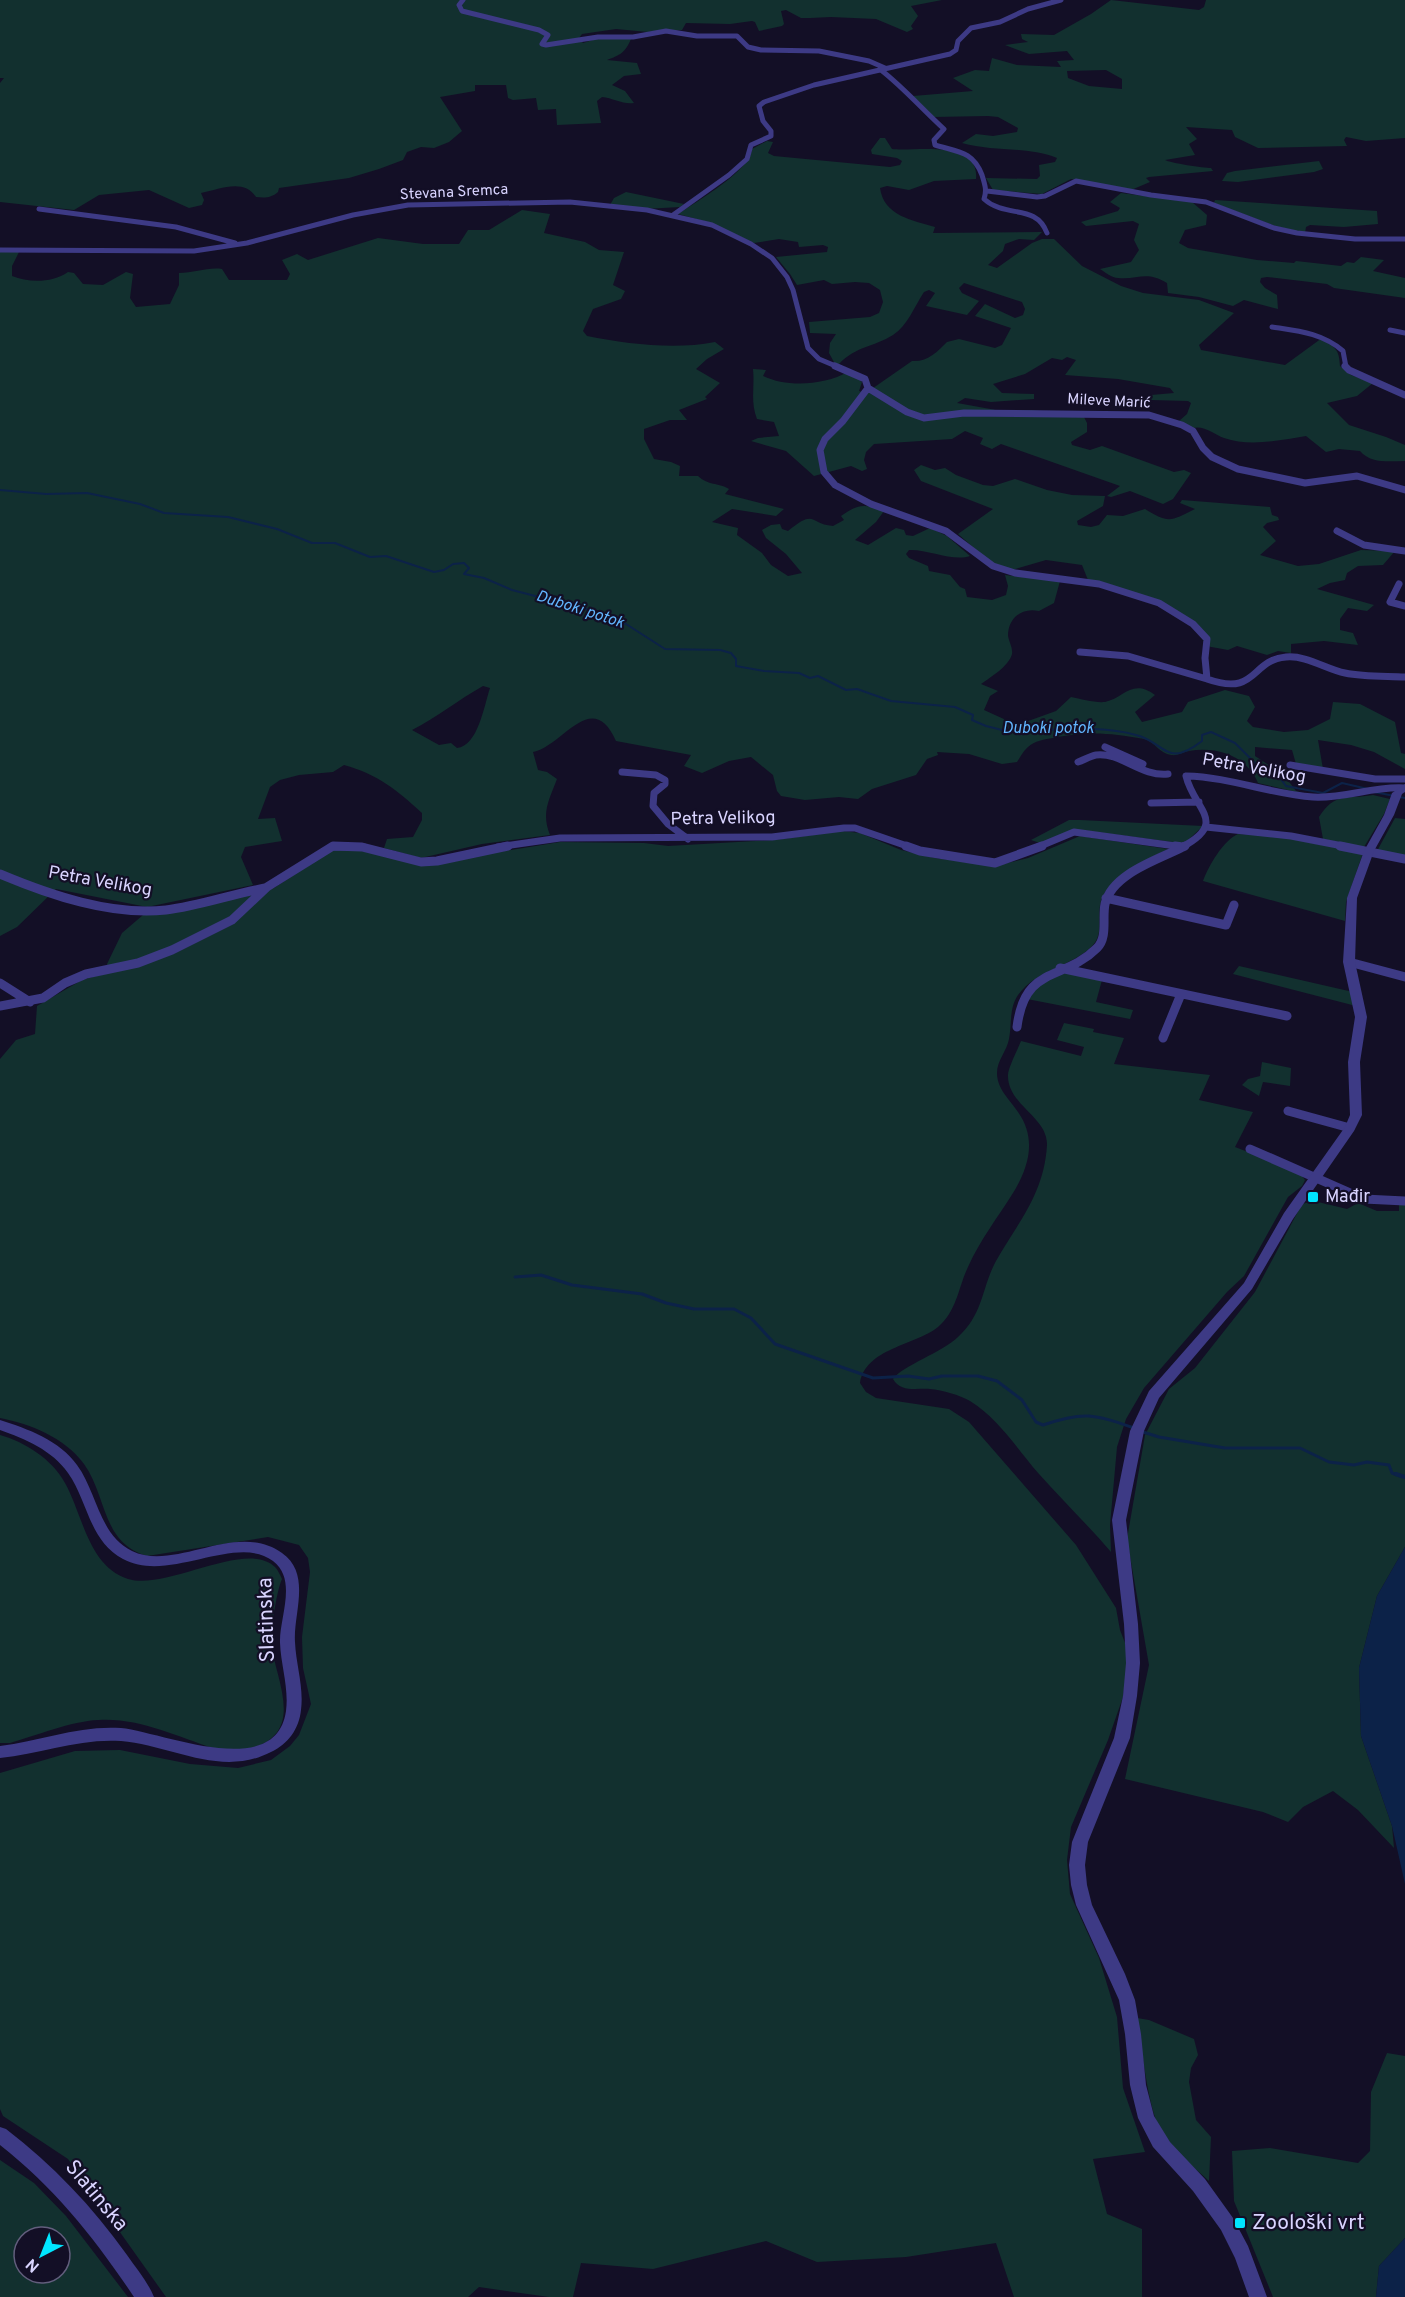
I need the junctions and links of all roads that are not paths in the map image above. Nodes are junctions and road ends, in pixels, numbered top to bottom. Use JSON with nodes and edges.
{"nodes":[{"id":1,"x":463,"y":0,"type":"edge"},
{"id":2,"x":1061,"y":0,"type":"edge"},
{"id":3,"x":883,"y":69,"type":"junction"},
{"id":4,"x":987,"y":191,"type":"junction"},
{"id":5,"x":39,"y":208,"type":"dead end"},
{"id":6,"x":673,"y":215,"type":"junction"},
{"id":7,"x":1047,"y":232,"type":"dead end"},
{"id":8,"x":1405,"y":239,"type":"edge"},
{"id":9,"x":240,"y":245,"type":"junction"},
{"id":10,"x":0,"y":250,"type":"edge"},
{"id":11,"x":1272,"y":327,"type":"dead end"},
{"id":12,"x":1390,"y":330,"type":"dead end"},
{"id":13,"x":1405,"y":333,"type":"edge"},
{"id":14,"x":868,"y":388,"type":"junction"},
{"id":15,"x":1405,"y":395,"type":"edge"},
{"id":16,"x":1405,"y":490,"type":"edge"},
{"id":17,"x":1337,"y":531,"type":"dead end"},
{"id":18,"x":1405,"y":551,"type":"edge"},
{"id":19,"x":1399,"y":584,"type":"dead end"},
{"id":20,"x":1405,"y":606,"type":"edge"},
{"id":21,"x":1080,"y":652,"type":"dead end"},
{"id":22,"x":1405,"y":677,"type":"edge"},
{"id":23,"x":1207,"y":679,"type":"junction"},
{"id":24,"x":1105,"y":747,"type":"dead end"},
{"id":25,"x":1078,"y":762,"type":"dead end"},
{"id":26,"x":1290,"y":765,"type":"dead end"},
{"id":27,"x":622,"y":772,"type":"dead end"},
{"id":28,"x":1168,"y":774,"type":"junction"},
{"id":29,"x":1186,"y":776,"type":"junction"},
{"id":30,"x":1401,"y":790,"type":"edge"},
{"id":31,"x":1199,"y":802,"type":"junction"},
{"id":32,"x":1151,"y":803,"type":"dead end"},
{"id":33,"x":1206,"y":827,"type":"junction"},
{"id":34,"x":688,"y":838,"type":"junction"},
{"id":35,"x":1183,"y":847,"type":"junction"},
{"id":36,"x":1369,"y":851,"type":"junction"},
{"id":37,"x":1405,"y":859,"type":"edge"},
{"id":38,"x":0,"y":874,"type":"edge"},
{"id":39,"x":267,"y":887,"type":"junction"},
{"id":40,"x":1106,"y":898,"type":"junction"},
{"id":41,"x":1234,"y":905,"type":"dead end"},
{"id":42,"x":1349,"y":962,"type":"junction"},
{"id":43,"x":1060,"y":968,"type":"junction"},
{"id":44,"x":1405,"y":977,"type":"edge"},
{"id":45,"x":0,"y":983,"type":"edge"},
{"id":46,"x":1181,"y":994,"type":"junction"},
{"id":47,"x":30,"y":1002,"type":"junction"},
{"id":48,"x":0,"y":1006,"type":"edge"},
{"id":49,"x":1287,"y":1016,"type":"dead end"},
{"id":50,"x":1017,"y":1027,"type":"dead end"},
{"id":51,"x":1163,"y":1038,"type":"dead end"},
{"id":52,"x":1288,"y":1111,"type":"dead end"},
{"id":53,"x":1350,"y":1128,"type":"junction"},
{"id":54,"x":1250,"y":1149,"type":"dead end"},
{"id":55,"x":1316,"y":1179,"type":"junction"},
{"id":56,"x":1405,"y":1201,"type":"edge"},
{"id":57,"x":0,"y":1425,"type":"edge"},
{"id":58,"x":0,"y":1752,"type":"edge"},
{"id":59,"x":0,"y":2135,"type":"edge"},
{"id":60,"x":145,"y":2297,"type":"edge"},
{"id":61,"x":1258,"y":2297,"type":"edge"}],
"edges":[{"from":1,"to":3,"type":"street"},
{"from":2,"to":3,"type":"street"},
{"from":3,"to":4,"type":"street"},
{"from":3,"to":6,"type":"street"},
{"from":4,"to":7,"type":"street"},
{"from":4,"to":8,"type":"street"},
{"from":5,"to":9,"type":"street"},
{"from":6,"to":9,"type":"street","name":"Stevana Sremca"},
{"from":6,"to":14,"type":"street","name":"Stevana Sremca"},
{"from":9,"to":10,"type":"street","name":"Stevana Sremca"},
{"from":11,"to":15,"type":"street"},
{"from":12,"to":13,"type":"street"},
{"from":14,"to":16,"type":"street","name":"Mileve Marić"},
{"from":14,"to":23,"type":"street"},
{"from":17,"to":18,"type":"street"},
{"from":19,"to":20,"type":"street"},
{"from":21,"to":23,"type":"street"},
{"from":22,"to":23,"type":"street"},
{"from":24,"to":28,"type":"street"},
{"from":25,"to":28,"type":"street"},
{"from":26,"to":30,"type":"street"},
{"from":27,"to":34,"type":"street"},
{"from":28,"to":29,"type":"street"},
{"from":29,"to":30,"type":"street","name":"Petra Velikog"},
{"from":29,"to":31,"type":"street","name":"Petra Velikog"},
{"from":30,"to":36,"type":"street"},
{"from":31,"to":32,"type":"street"},
{"from":31,"to":33,"type":"street","name":"Petra Velikog"},
{"from":33,"to":35,"type":"street"},
{"from":33,"to":36,"type":"street"},
{"from":34,"to":35,"type":"street","name":"Petra Velikog"},
{"from":34,"to":39,"type":"street","name":"Petra Velikog"},
{"from":35,"to":40,"type":"street"},
{"from":36,"to":37,"type":"street"},
{"from":36,"to":42,"type":"street"},
{"from":38,"to":39,"type":"street","name":"Petra Velikog"},
{"from":39,"to":47,"type":"street","name":"Petra Velikog"},
{"from":40,"to":41,"type":"street"},
{"from":40,"to":43,"type":"street"},
{"from":42,"to":44,"type":"street"},
{"from":42,"to":53,"type":"street"},
{"from":43,"to":46,"type":"street"},
{"from":43,"to":50,"type":"street"},
{"from":45,"to":47,"type":"street"},
{"from":46,"to":49,"type":"street"},
{"from":46,"to":51,"type":"street"},
{"from":47,"to":48,"type":"street","name":"Petra Velikog"},
{"from":52,"to":53,"type":"street"},
{"from":53,"to":55,"type":"street"},
{"from":54,"to":55,"type":"street"},
{"from":55,"to":56,"type":"street"},
{"from":55,"to":61,"type":"street"},
{"from":57,"to":58,"type":"street","name":"Slatinska"},
{"from":59,"to":60,"type":"street","name":"Slatinska"}]}
